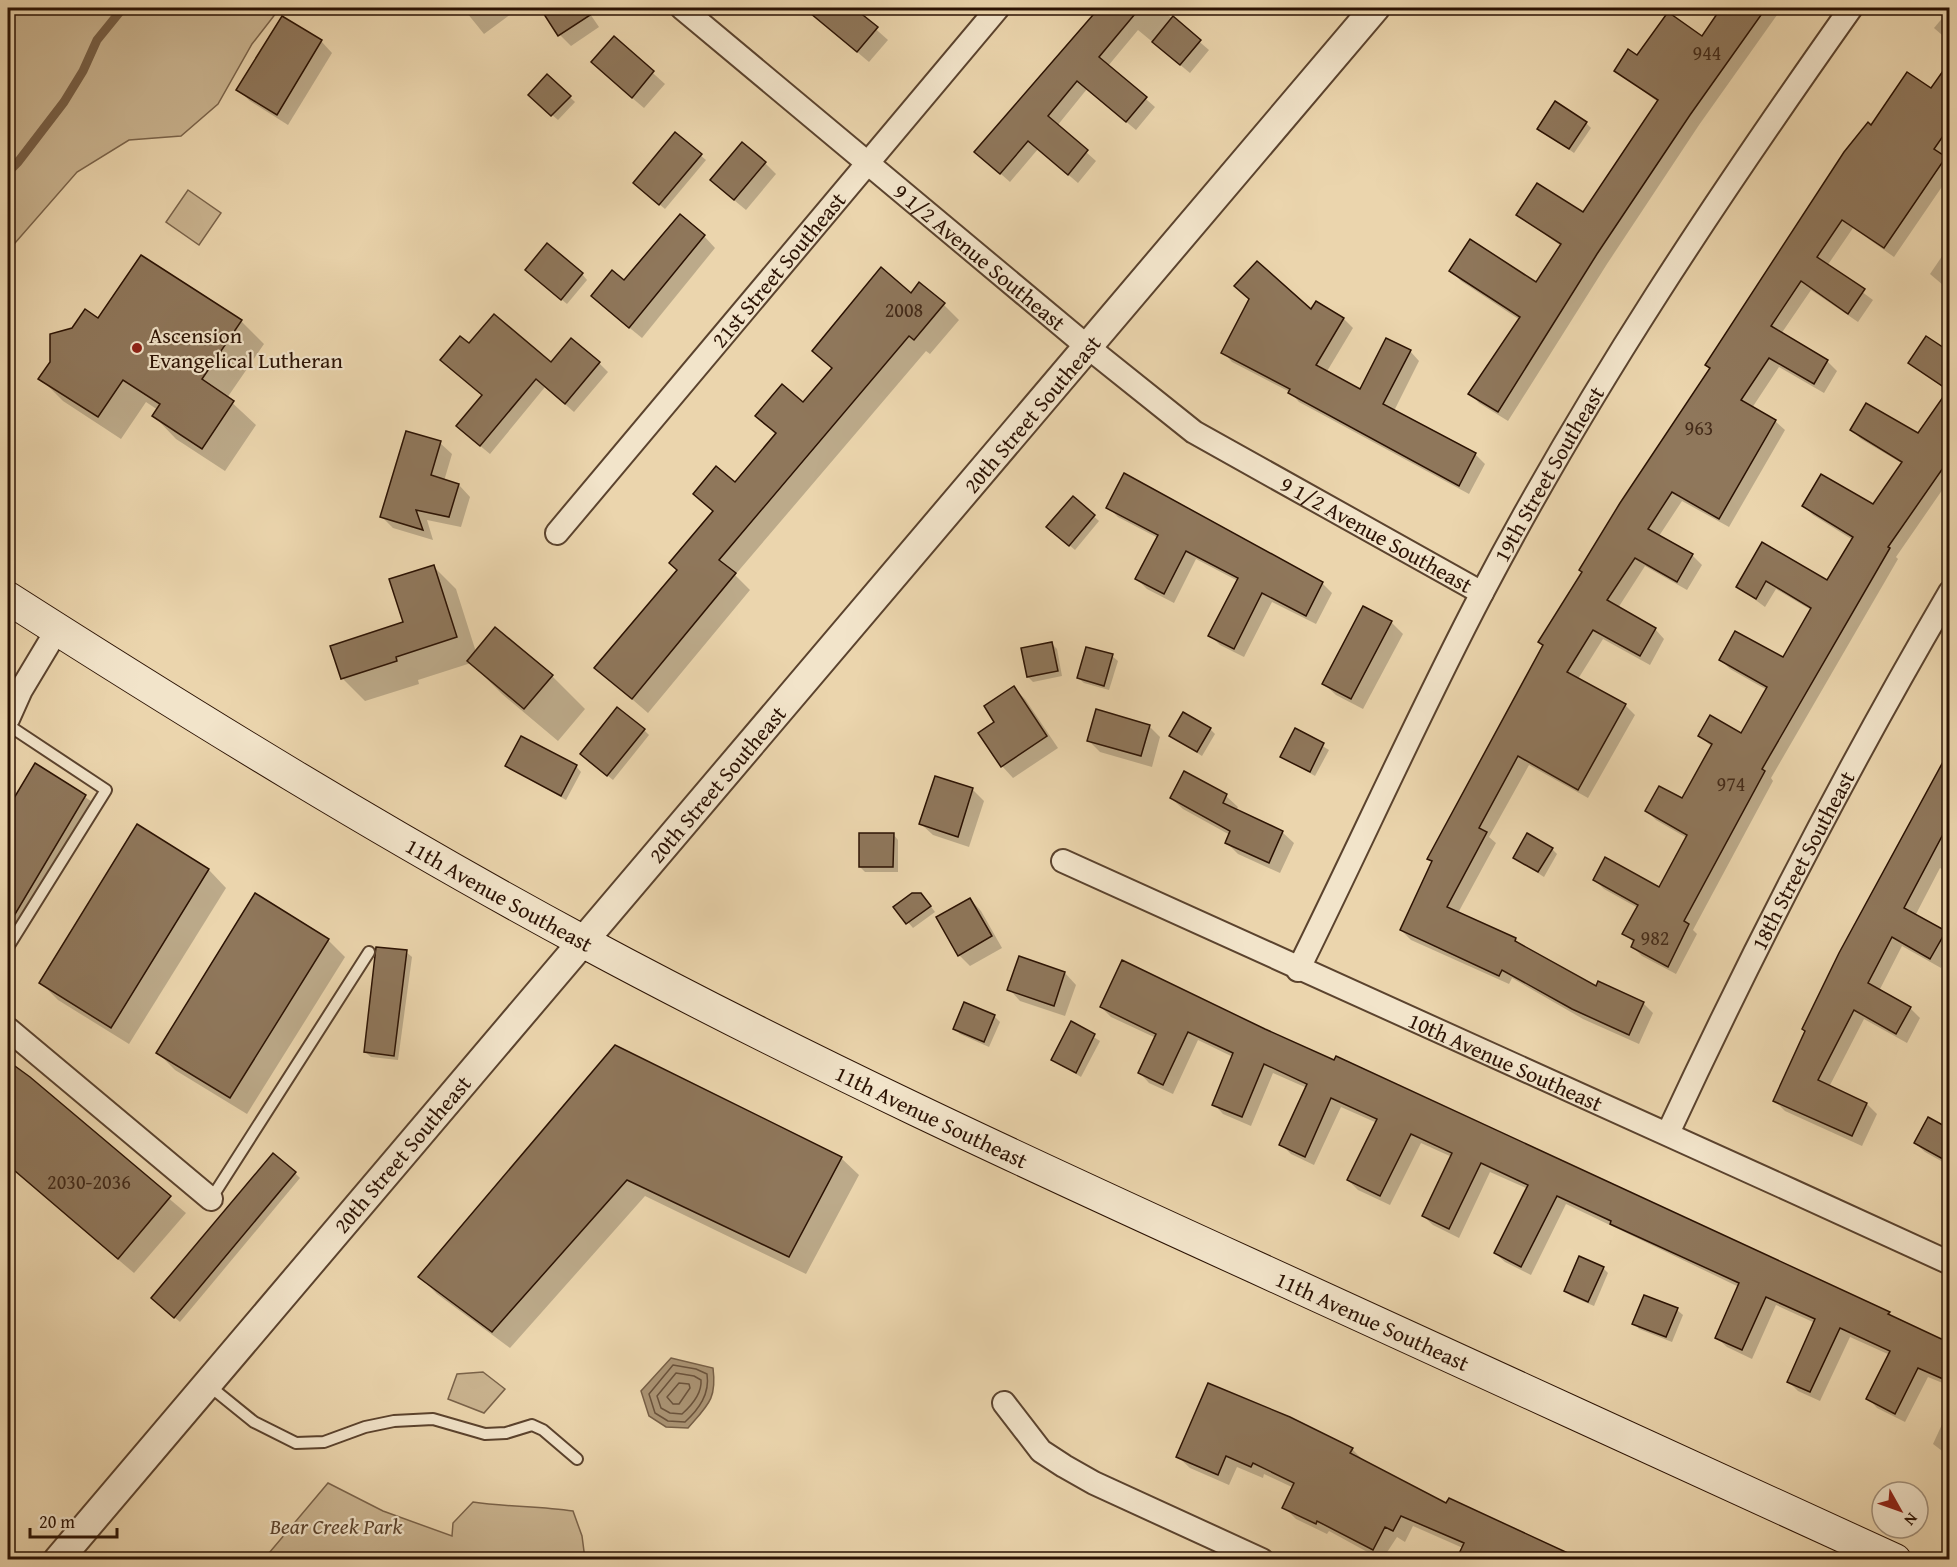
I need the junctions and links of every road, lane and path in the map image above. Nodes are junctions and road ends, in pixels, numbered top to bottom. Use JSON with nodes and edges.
{"nodes":[{"id":1,"x":682,"y":8,"type":"edge"},
{"id":2,"x":998,"y":8,"type":"edge"},
{"id":3,"x":1375,"y":8,"type":"edge"},
{"id":4,"x":1851,"y":8,"type":"edge"},
{"id":5,"x":868,"y":163,"type":"junction"},
{"id":6,"x":1089,"y":348,"type":"junction"},
{"id":7,"x":557,"y":533,"type":"dead end"},
{"id":8,"x":1482,"y":592,"type":"junction"},
{"id":9,"x":1950,"y":592,"type":"edge"},
{"id":10,"x":8,"y":598,"type":"edge"},
{"id":11,"x":57,"y":630,"type":"junction"},
{"id":12,"x":8,"y":719,"type":"edge"},
{"id":13,"x":8,"y":725,"type":"edge"},
{"id":14,"x":1063,"y":861,"type":"dead end"},
{"id":15,"x":582,"y":941,"type":"junction"},
{"id":16,"x":8,"y":947,"type":"edge"},
{"id":17,"x":369,"y":952,"type":"dead end"},
{"id":18,"x":1298,"y":970,"type":"junction"},
{"id":19,"x":8,"y":1029,"type":"edge"},
{"id":20,"x":1668,"y":1133,"type":"junction"},
{"id":21,"x":212,"y":1199,"type":"joint"},
{"id":22,"x":1950,"y":1263,"type":"edge"},
{"id":23,"x":207,"y":1384,"type":"junction"},
{"id":24,"x":1005,"y":1403,"type":"dead end"},
{"id":25,"x":577,"y":1459,"type":"dead end"},
{"id":26,"x":58,"y":1560,"type":"edge"},
{"id":27,"x":1262,"y":1560,"type":"edge"},
{"id":28,"x":1895,"y":1560,"type":"edge"}],
"edges":[{"from":1,"to":5,"type":"street","name":"9 1/2 Avenue Southeast"},
{"from":2,"to":5,"type":"street","name":"21st Street Southeast"},
{"from":3,"to":6,"type":"street","name":"20th Street Southeast"},
{"from":4,"to":8,"type":"street","name":"19th Street Southeast"},
{"from":5,"to":6,"type":"street","name":"9 1/2 Avenue Southeast"},
{"from":5,"to":7,"type":"street","name":"21st Street Southeast"},
{"from":6,"to":8,"type":"street","name":"9 1/2 Avenue Southeast"},
{"from":6,"to":15,"type":"street","name":"20th Street Southeast"},
{"from":8,"to":18,"type":"street","name":"19th Street Southeast"},
{"from":9,"to":20,"type":"street","name":"18th Street Southeast"},
{"from":10,"to":11,"type":"main road","name":"11th Avenue Southeast"},
{"from":11,"to":12,"type":"street"},
{"from":11,"to":15,"type":"main road","name":"11th Avenue Southeast"},
{"from":13,"to":16,"type":"lane"},
{"from":14,"to":18,"type":"street","name":"10th Avenue Southeast"},
{"from":15,"to":23,"type":"street","name":"20th Street Southeast"},
{"from":15,"to":28,"type":"main road","name":"11th Avenue Southeast"},
{"from":17,"to":21,"type":"lane"},
{"from":18,"to":20,"type":"street","name":"10th Avenue Southeast"},
{"from":19,"to":21,"type":"street"},
{"from":20,"to":22,"type":"street","name":"10th Avenue Southeast"},
{"from":23,"to":25,"type":"lane"},
{"from":23,"to":26,"type":"street","name":"20th Street Southeast"},
{"from":24,"to":27,"type":"street"}]}
